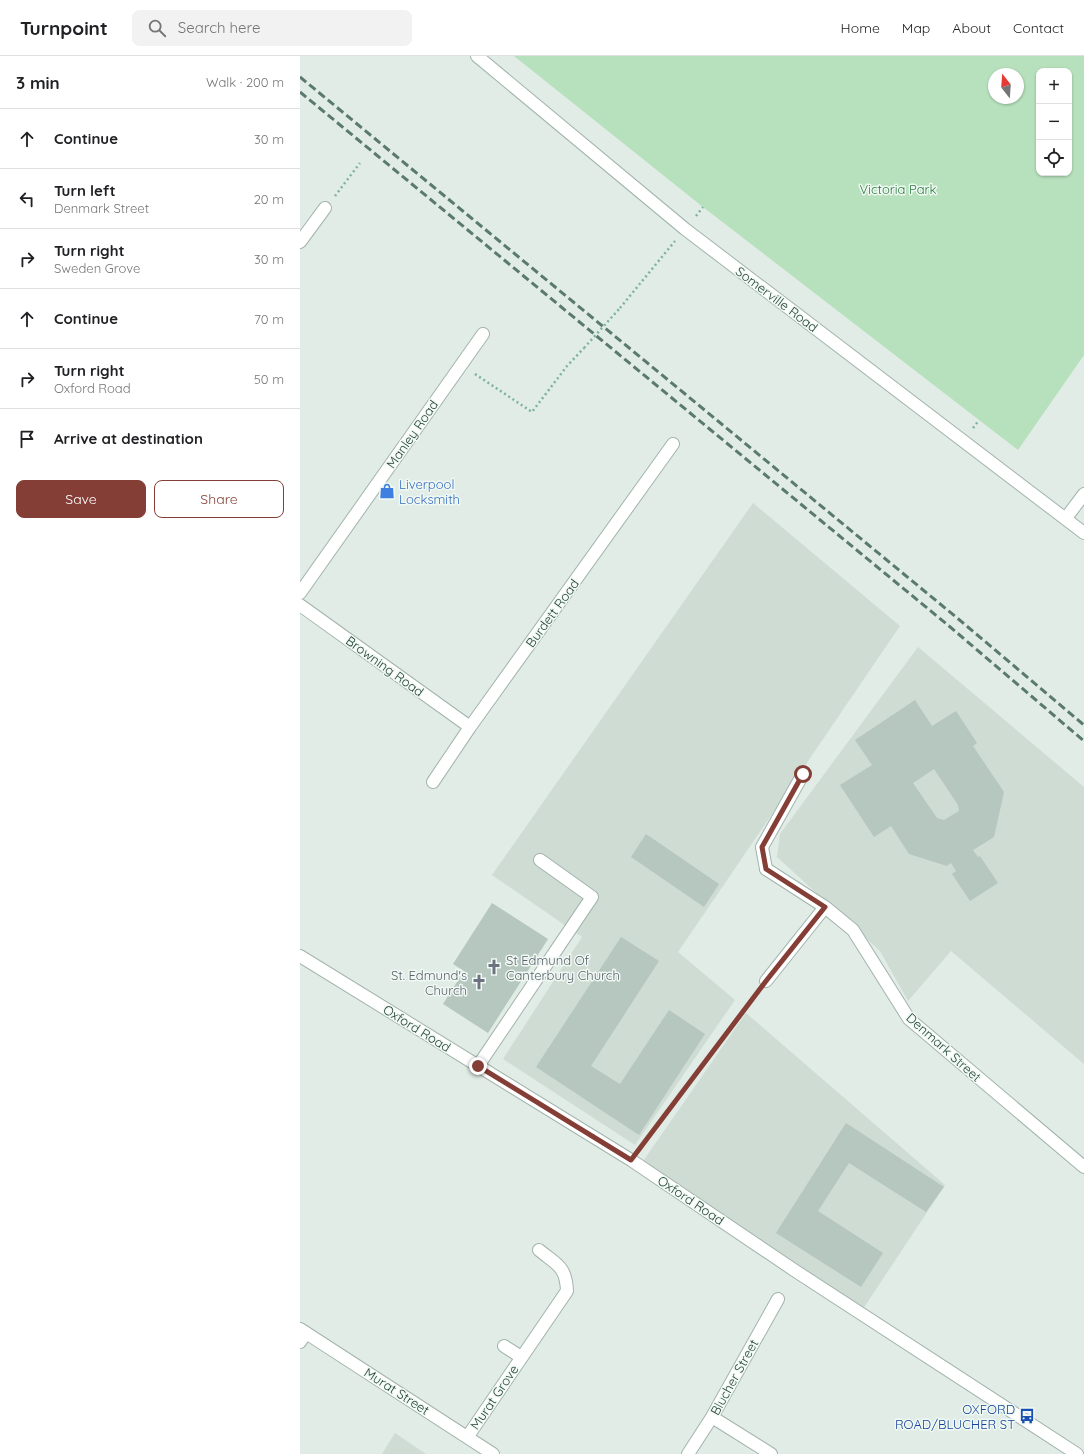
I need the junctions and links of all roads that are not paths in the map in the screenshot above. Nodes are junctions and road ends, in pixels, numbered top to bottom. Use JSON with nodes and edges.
{"nodes":[{"id":1,"x":477,"y":56,"type":"edge"},
{"id":2,"x":325,"y":208,"type":"road end"},
{"id":3,"x":300,"y":242,"type":"edge"},
{"id":4,"x":483,"y":334,"type":"dead end"},
{"id":5,"x":673,"y":444,"type":"dead end"},
{"id":6,"x":1084,"y":494,"type":"edge"},
{"id":7,"x":1066,"y":518,"type":"junction"},
{"id":8,"x":1084,"y":533,"type":"edge"},
{"id":9,"x":300,"y":593,"type":"edge"},
{"id":10,"x":300,"y":605,"type":"edge"},
{"id":11,"x":470,"y":728,"type":"junction"},
{"id":12,"x":803,"y":774,"type":"dead end"},
{"id":13,"x":433,"y":782,"type":"dead end"},
{"id":14,"x":540,"y":860,"type":"dead end"},
{"id":15,"x":825,"y":907,"type":"junction"},
{"id":16,"x":300,"y":956,"type":"edge"},
{"id":17,"x":766,"y":981,"type":"road end"},
{"id":18,"x":478,"y":1066,"type":"junction"},
{"id":19,"x":1084,"y":1167,"type":"edge"},
{"id":20,"x":539,"y":1250,"type":"dead end"},
{"id":21,"x":778,"y":1299,"type":"dead end"},
{"id":22,"x":302,"y":1335,"type":"edge"},
{"id":23,"x":504,"y":1346,"type":"dead end"},
{"id":24,"x":521,"y":1357,"type":"junction"},
{"id":25,"x":712,"y":1417,"type":"junction"},
{"id":26,"x":468,"y":1436,"type":"junction"},
{"id":27,"x":493,"y":1454,"type":"edge"},
{"id":28,"x":688,"y":1454,"type":"edge"},
{"id":29,"x":770,"y":1454,"type":"edge"},
{"id":30,"x":1077,"y":1454,"type":"edge"}],
"edges":[{"from":1,"to":7,"type":"street","name":"Somerville Road"},
{"from":2,"to":3,"type":"street"},
{"from":4,"to":9,"type":"street","name":"Manley Road"},
{"from":5,"to":11,"type":"street","name":"Burdett Road"},
{"from":6,"to":7,"type":"street"},
{"from":7,"to":8,"type":"street","name":"Somerville Road"},
{"from":10,"to":11,"type":"street","name":"Browning Road"},
{"from":11,"to":13,"type":"street","name":"Burdett Road"},
{"from":12,"to":15,"type":"street","name":"Denmark Street"},
{"from":14,"to":18,"type":"street"},
{"from":15,"to":17,"type":"street"},
{"from":15,"to":19,"type":"street","name":"Denmark Street"},
{"from":16,"to":18,"type":"street","name":"Oxford Road"},
{"from":18,"to":30,"type":"street","name":"Oxford Road"},
{"from":20,"to":24,"type":"street","name":"Murat Grove"},
{"from":21,"to":25,"type":"street","name":"Blucher Street"},
{"from":22,"to":26,"type":"street","name":"Murat Street"},
{"from":23,"to":24,"type":"street","name":"Murat Grove"},
{"from":24,"to":26,"type":"street","name":"Murat Grove"},
{"from":25,"to":28,"type":"street","name":"Blucher Street"},
{"from":25,"to":29,"type":"street"},
{"from":26,"to":27,"type":"street","name":"Murat Street"}]}
